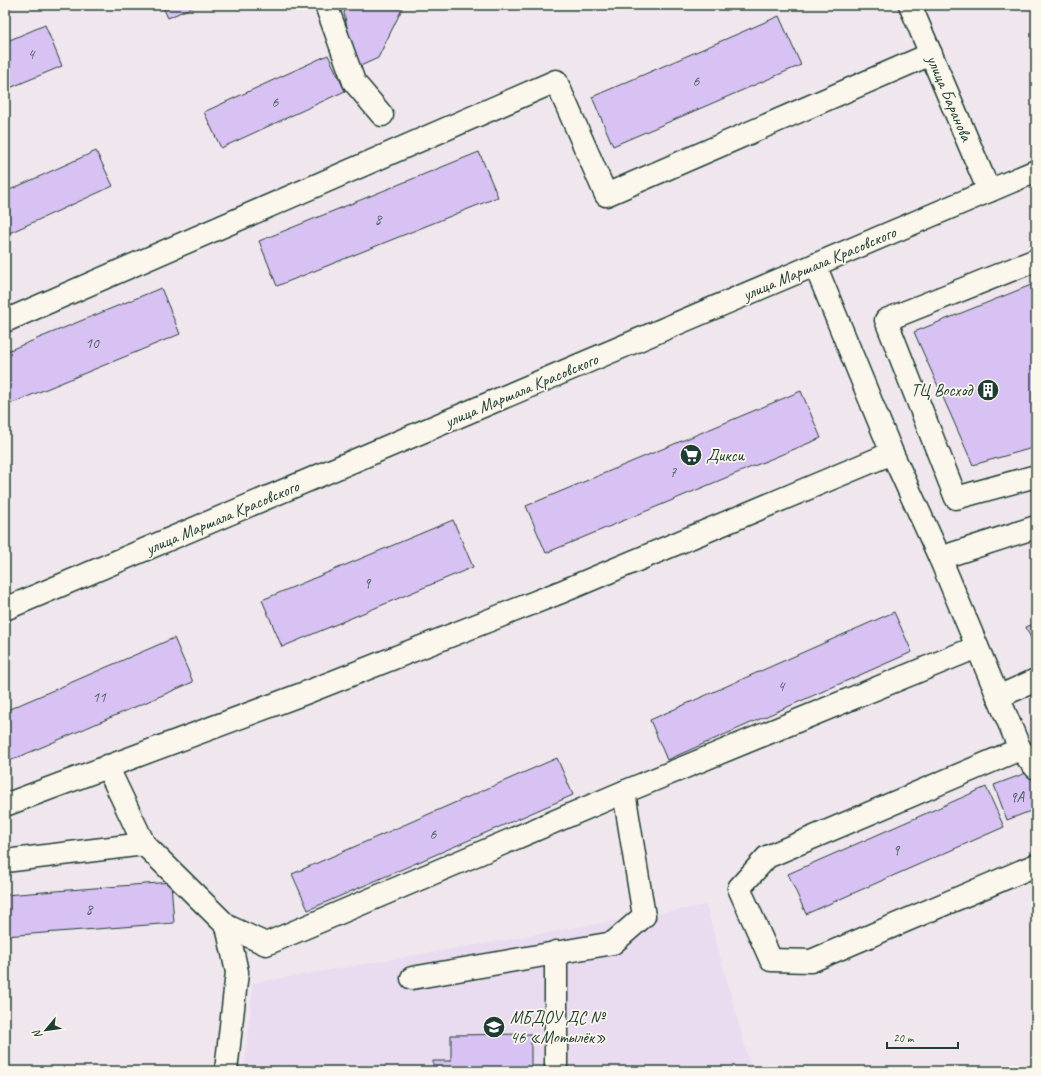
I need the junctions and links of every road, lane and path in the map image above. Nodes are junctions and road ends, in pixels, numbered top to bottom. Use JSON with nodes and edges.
{"nodes":[{"id":1,"x":326,"y":5,"type":"edge"},
{"id":2,"x":910,"y":5,"type":"edge"},
{"id":3,"x":931,"y":54,"type":"junction"},
{"id":4,"x":382,"y":115,"type":"dead end"},
{"id":5,"x":1036,"y":171,"type":"edge"},
{"id":6,"x":989,"y":191,"type":"junction"},
{"id":7,"x":1036,"y":260,"type":"edge"},
{"id":8,"x":815,"y":265,"type":"junction"},
{"id":9,"x":5,"y":321,"type":"edge"},
{"id":10,"x":892,"y":453,"type":"junction"},
{"id":11,"x":1036,"y":476,"type":"edge"},
{"id":12,"x":1036,"y":527,"type":"edge"},
{"id":13,"x":940,"y":558,"type":"junction"},
{"id":14,"x":5,"y":609,"type":"edge"},
{"id":15,"x":977,"y":647,"type":"junction"},
{"id":16,"x":1036,"y":680,"type":"edge"},
{"id":17,"x":998,"y":697,"type":"junction"},
{"id":18,"x":1020,"y":749,"type":"junction"},
{"id":19,"x":107,"y":766,"type":"junction"},
{"id":20,"x":1036,"y":768,"type":"edge"},
{"id":21,"x":624,"y":792,"type":"junction"},
{"id":22,"x":5,"y":805,"type":"edge"},
{"id":23,"x":144,"y":844,"type":"junction"},
{"id":24,"x":5,"y":861,"type":"edge"},
{"id":25,"x":1036,"y":865,"type":"edge"},
{"id":26,"x":227,"y":926,"type":"junction"},
{"id":27,"x":556,"y":952,"type":"junction"},
{"id":28,"x":412,"y":978,"type":"dead end"},
{"id":29,"x":226,"y":1071,"type":"edge"},
{"id":30,"x":556,"y":1071,"type":"edge"}],
"edges":[{"from":1,"to":4,"type":"street"},
{"from":2,"to":3,"type":"street","name":"улица Баранова"},
{"from":3,"to":6,"type":"street","name":"улица Баранова"},
{"from":3,"to":9,"type":"street"},
{"from":5,"to":6,"type":"street","name":"улица Маршала Красовского"},
{"from":6,"to":8,"type":"street","name":"улица Маршала Красовского"},
{"from":7,"to":11,"type":"street"},
{"from":8,"to":10,"type":"street"},
{"from":8,"to":14,"type":"street","name":"улица Маршала Красовского"},
{"from":10,"to":13,"type":"street"},
{"from":10,"to":19,"type":"street"},
{"from":12,"to":13,"type":"street"},
{"from":13,"to":15,"type":"street"},
{"from":15,"to":17,"type":"street"},
{"from":15,"to":21,"type":"street"},
{"from":16,"to":17,"type":"street"},
{"from":17,"to":18,"type":"street"},
{"from":18,"to":20,"type":"street"},
{"from":18,"to":25,"type":"street"},
{"from":19,"to":22,"type":"street"},
{"from":19,"to":23,"type":"street"},
{"from":21,"to":26,"type":"street"},
{"from":21,"to":27,"type":"street"},
{"from":23,"to":24,"type":"street"},
{"from":23,"to":26,"type":"street"},
{"from":26,"to":29,"type":"street"},
{"from":27,"to":28,"type":"street"},
{"from":27,"to":30,"type":"street"}]}
